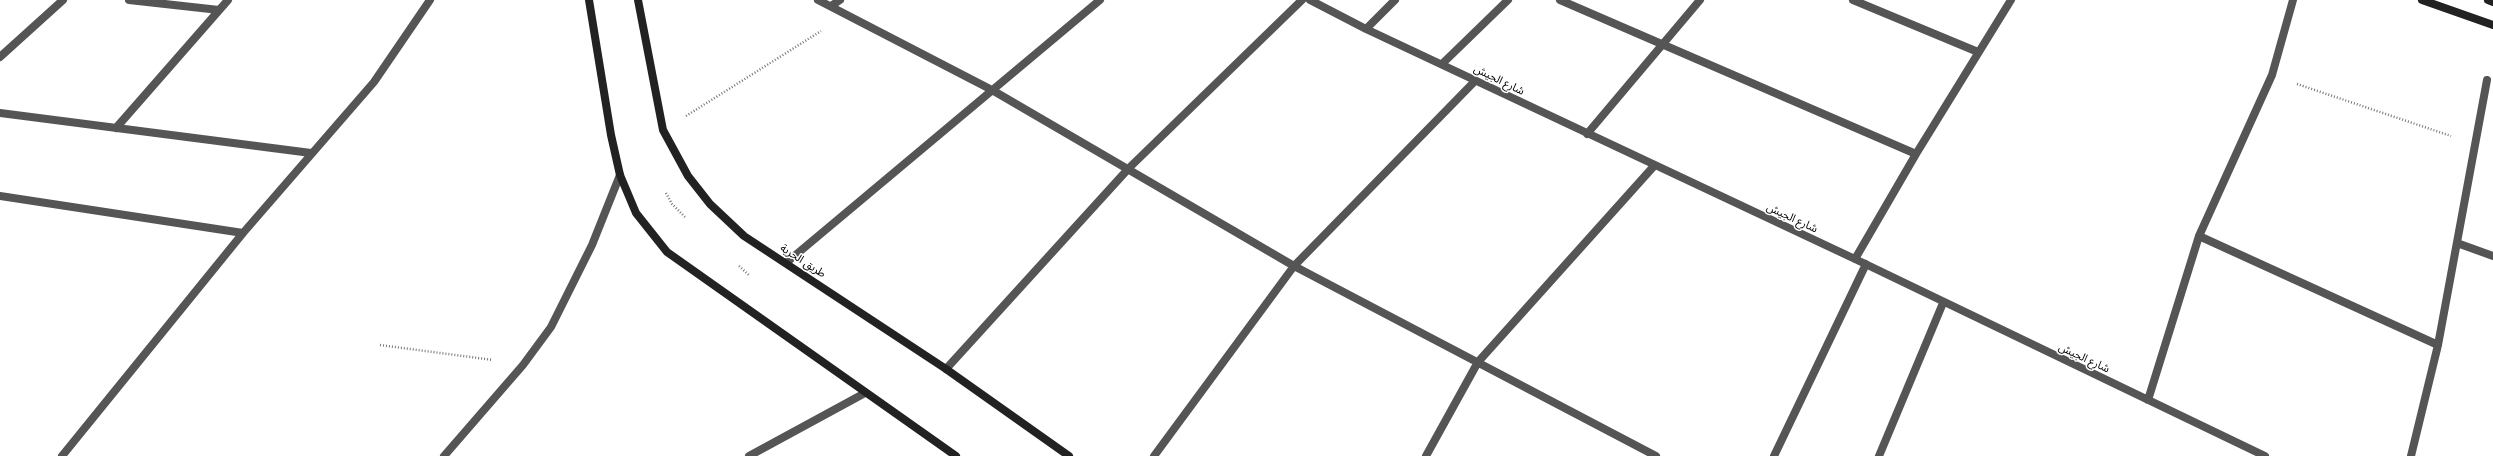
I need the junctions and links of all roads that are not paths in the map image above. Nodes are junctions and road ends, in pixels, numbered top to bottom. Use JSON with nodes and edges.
{"nodes":[{"id":1,"x":64,"y":0,"type":"edge"},
{"id":2,"x":129,"y":0,"type":"edge"},
{"id":3,"x":228,"y":0,"type":"edge"},
{"id":4,"x":430,"y":0,"type":"edge"},
{"id":5,"x":589,"y":0,"type":"edge"},
{"id":6,"x":638,"y":0,"type":"edge"},
{"id":7,"x":818,"y":0,"type":"edge"},
{"id":8,"x":840,"y":0,"type":"edge"},
{"id":9,"x":1100,"y":0,"type":"edge"},
{"id":10,"x":1302,"y":0,"type":"edge"},
{"id":11,"x":1310,"y":0,"type":"edge"},
{"id":12,"x":1395,"y":0,"type":"edge"},
{"id":13,"x":1508,"y":0,"type":"edge"},
{"id":14,"x":1560,"y":0,"type":"edge"},
{"id":15,"x":1700,"y":0,"type":"edge"},
{"id":16,"x":1853,"y":0,"type":"edge"},
{"id":17,"x":2011,"y":0,"type":"edge"},
{"id":18,"x":2293,"y":0,"type":"edge"},
{"id":19,"x":2422,"y":0,"type":"edge"},
{"id":20,"x":2488,"y":0,"type":"edge"},
{"id":21,"x":2493,"y":2,"type":"edge"},
{"id":22,"x":832,"y":6,"type":"junction"},
{"id":23,"x":219,"y":10,"type":"junction"},
{"id":24,"x":2493,"y":25,"type":"edge"},
{"id":25,"x":1366,"y":29,"type":"junction"},
{"id":26,"x":1663,"y":45,"type":"junction"},
{"id":27,"x":1978,"y":52,"type":"junction"},
{"id":28,"x":0,"y":57,"type":"edge"},
{"id":29,"x":1442,"y":64,"type":"junction"},
{"id":30,"x":2487,"y":80,"type":"dead end"},
{"id":31,"x":1475,"y":81,"type":"junction"},
{"id":32,"x":992,"y":90,"type":"junction"},
{"id":33,"x":0,"y":113,"type":"edge"},
{"id":34,"x":116,"y":128,"type":"junction"},
{"id":35,"x":1587,"y":134,"type":"junction"},
{"id":36,"x":311,"y":153,"type":"junction"},
{"id":37,"x":1916,"y":154,"type":"junction"},
{"id":38,"x":1654,"y":166,"type":"junction"},
{"id":39,"x":1128,"y":168,"type":"junction"},
{"id":40,"x":620,"y":175,"type":"junction"},
{"id":41,"x":0,"y":196,"type":"edge"},
{"id":42,"x":243,"y":233,"type":"junction"},
{"id":43,"x":2199,"y":236,"type":"junction"},
{"id":44,"x":2457,"y":243,"type":"junction"},
{"id":45,"x":2493,"y":256,"type":"edge"},
{"id":46,"x":1855,"y":258,"type":"junction"},
{"id":47,"x":786,"y":264,"type":"junction"},
{"id":48,"x":1866,"y":264,"type":"junction"},
{"id":49,"x":1294,"y":266,"type":"junction"},
{"id":50,"x":1943,"y":303,"type":"junction"},
{"id":51,"x":2438,"y":345,"type":"junction"},
{"id":52,"x":1478,"y":362,"type":"junction"},
{"id":53,"x":946,"y":369,"type":"junction"},
{"id":54,"x":865,"y":392,"type":"junction"},
{"id":55,"x":2148,"y":400,"type":"junction"},
{"id":56,"x":66,"y":455,"type":"edge"},
{"id":57,"x":444,"y":456,"type":"edge"},
{"id":58,"x":749,"y":456,"type":"edge"},
{"id":59,"x":956,"y":456,"type":"edge"},
{"id":60,"x":1069,"y":456,"type":"edge"},
{"id":61,"x":1154,"y":456,"type":"edge"},
{"id":62,"x":1426,"y":456,"type":"edge"},
{"id":63,"x":1656,"y":456,"type":"edge"},
{"id":64,"x":1774,"y":456,"type":"edge"},
{"id":65,"x":1880,"y":456,"type":"edge"},
{"id":66,"x":2265,"y":456,"type":"edge"},
{"id":67,"x":2411,"y":456,"type":"edge"}],
"edges":[{"from":1,"to":28,"type":"street"},
{"from":2,"to":23,"type":"street"},
{"from":3,"to":23,"type":"street"},
{"from":4,"to":36,"type":"street"},
{"from":5,"to":40,"type":"main road"},
{"from":6,"to":47,"type":"main road","name":"طريق الحرية"},
{"from":7,"to":22,"type":"street"},
{"from":8,"to":22,"type":"street"},
{"from":9,"to":32,"type":"street"},
{"from":10,"to":39,"type":"street"},
{"from":11,"to":25,"type":"street","name":"شارع الجيش"},
{"from":12,"to":25,"type":"street"},
{"from":13,"to":29,"type":"street"},
{"from":14,"to":26,"type":"street"},
{"from":15,"to":26,"type":"street"},
{"from":16,"to":27,"type":"street"},
{"from":17,"to":27,"type":"street"},
{"from":18,"to":43,"type":"street"},
{"from":19,"to":24,"type":"main road"},
{"from":20,"to":21,"type":"main road"},
{"from":22,"to":32,"type":"street"},
{"from":23,"to":34,"type":"street"},
{"from":25,"to":29,"type":"street","name":"شارع الجيش"},
{"from":26,"to":35,"type":"street"},
{"from":26,"to":37,"type":"street"},
{"from":27,"to":37,"type":"street"},
{"from":29,"to":31,"type":"street","name":"شارع الجيش"},
{"from":30,"to":44,"type":"street"},
{"from":31,"to":35,"type":"street","name":"شارع الجيش"},
{"from":31,"to":49,"type":"street"},
{"from":32,"to":39,"type":"street"},
{"from":32,"to":47,"type":"street"},
{"from":33,"to":34,"type":"street"},
{"from":34,"to":36,"type":"street"},
{"from":35,"to":38,"type":"street","name":"شارع الجيش"},
{"from":36,"to":42,"type":"street"},
{"from":37,"to":46,"type":"street"},
{"from":38,"to":46,"type":"street","name":"شارع الجيش"},
{"from":38,"to":52,"type":"street"},
{"from":39,"to":49,"type":"street"},
{"from":39,"to":53,"type":"street"},
{"from":40,"to":54,"type":"main road"},
{"from":40,"to":57,"type":"street"},
{"from":41,"to":42,"type":"street"},
{"from":42,"to":56,"type":"street"},
{"from":43,"to":51,"type":"street"},
{"from":43,"to":55,"type":"street"},
{"from":44,"to":45,"type":"street"},
{"from":44,"to":51,"type":"street"},
{"from":46,"to":48,"type":"street","name":"شارع الجيش"},
{"from":47,"to":53,"type":"main road","name":"طريق الحرية"},
{"from":48,"to":50,"type":"street","name":"شارع الجيش"},
{"from":48,"to":64,"type":"street"},
{"from":49,"to":52,"type":"street"},
{"from":49,"to":61,"type":"street"},
{"from":50,"to":55,"type":"street","name":"شارع الجيش"},
{"from":50,"to":65,"type":"street"},
{"from":51,"to":67,"type":"street"},
{"from":52,"to":62,"type":"street"},
{"from":52,"to":63,"type":"street"},
{"from":53,"to":60,"type":"main road","name":"طريق الحرية"},
{"from":54,"to":58,"type":"street"},
{"from":54,"to":59,"type":"main road"},
{"from":55,"to":66,"type":"street","name":"شارع الجيش"}]}
